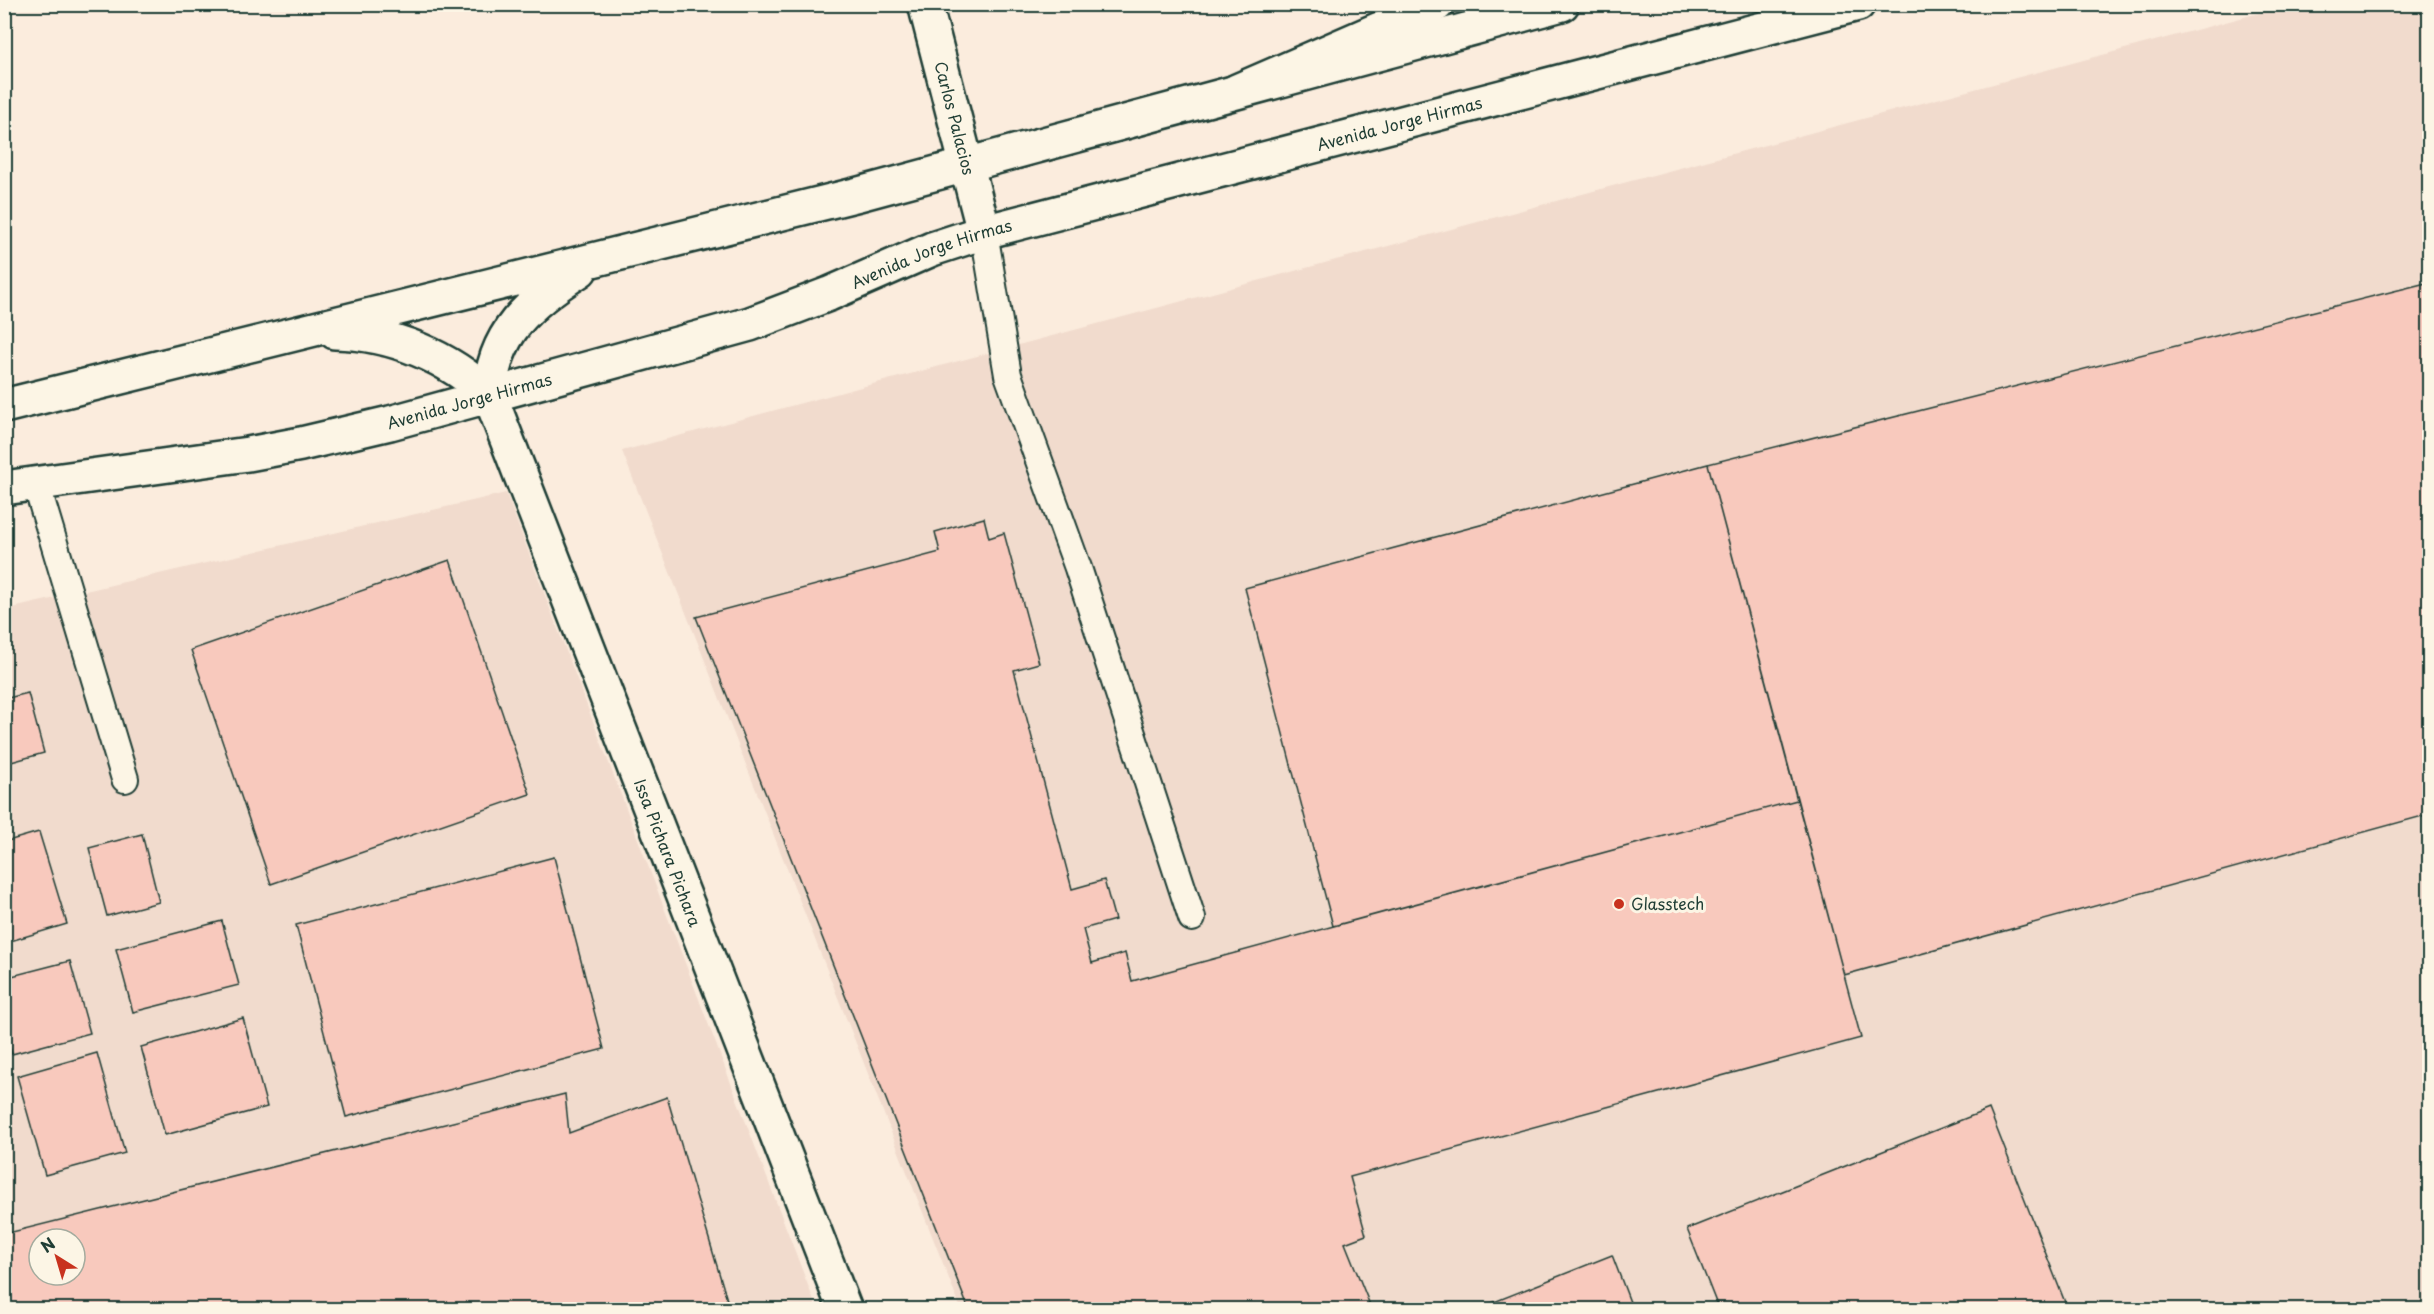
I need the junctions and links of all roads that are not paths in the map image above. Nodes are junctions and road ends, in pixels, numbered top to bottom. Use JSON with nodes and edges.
{"nodes":[{"id":1,"x":926,"y":4,"type":"edge"},
{"id":2,"x":1437,"y":4,"type":"edge"},
{"id":3,"x":1562,"y":4,"type":"edge"},
{"id":4,"x":1858,"y":4,"type":"edge"},
{"id":5,"x":1237,"y":91,"type":"junction"},
{"id":6,"x":966,"y":166,"type":"junction"},
{"id":7,"x":984,"y":232,"type":"junction"},
{"id":8,"x":597,"y":260,"type":"junction"},
{"id":9,"x":307,"y":332,"type":"junction"},
{"id":10,"x":490,"y":396,"type":"junction"},
{"id":11,"x":4,"y":406,"type":"edge"},
{"id":12,"x":36,"y":483,"type":"junction"},
{"id":13,"x":4,"y":488,"type":"edge"},
{"id":14,"x":125,"y":779,"type":"dead end"},
{"id":15,"x":1192,"y":918,"type":"dead end"},
{"id":16,"x":845,"y":1310,"type":"edge"}],
"edges":[{"from":1,"to":6,"type":"street","name":"Carlos Palacios"},
{"from":2,"to":5,"type":"street"},
{"from":3,"to":5,"type":"street"},
{"from":4,"to":7,"type":"street","name":"Avenida Jorge Hirmas"},
{"from":5,"to":6,"type":"street"},
{"from":6,"to":7,"type":"street","name":"Carlos Palacios"},
{"from":6,"to":8,"type":"street"},
{"from":7,"to":10,"type":"street","name":"Avenida Jorge Hirmas"},
{"from":7,"to":15,"type":"lane"},
{"from":8,"to":9,"type":"street"},
{"from":8,"to":10,"type":"street"},
{"from":9,"to":10,"type":"street"},
{"from":9,"to":11,"type":"street"},
{"from":10,"to":12,"type":"street","name":"Avenida Jorge Hirmas"},
{"from":10,"to":16,"type":"street","name":"Issa Pichara Pichara"},
{"from":12,"to":13,"type":"street","name":"Avenida Jorge Hirmas"},
{"from":12,"to":14,"type":"lane"}]}
